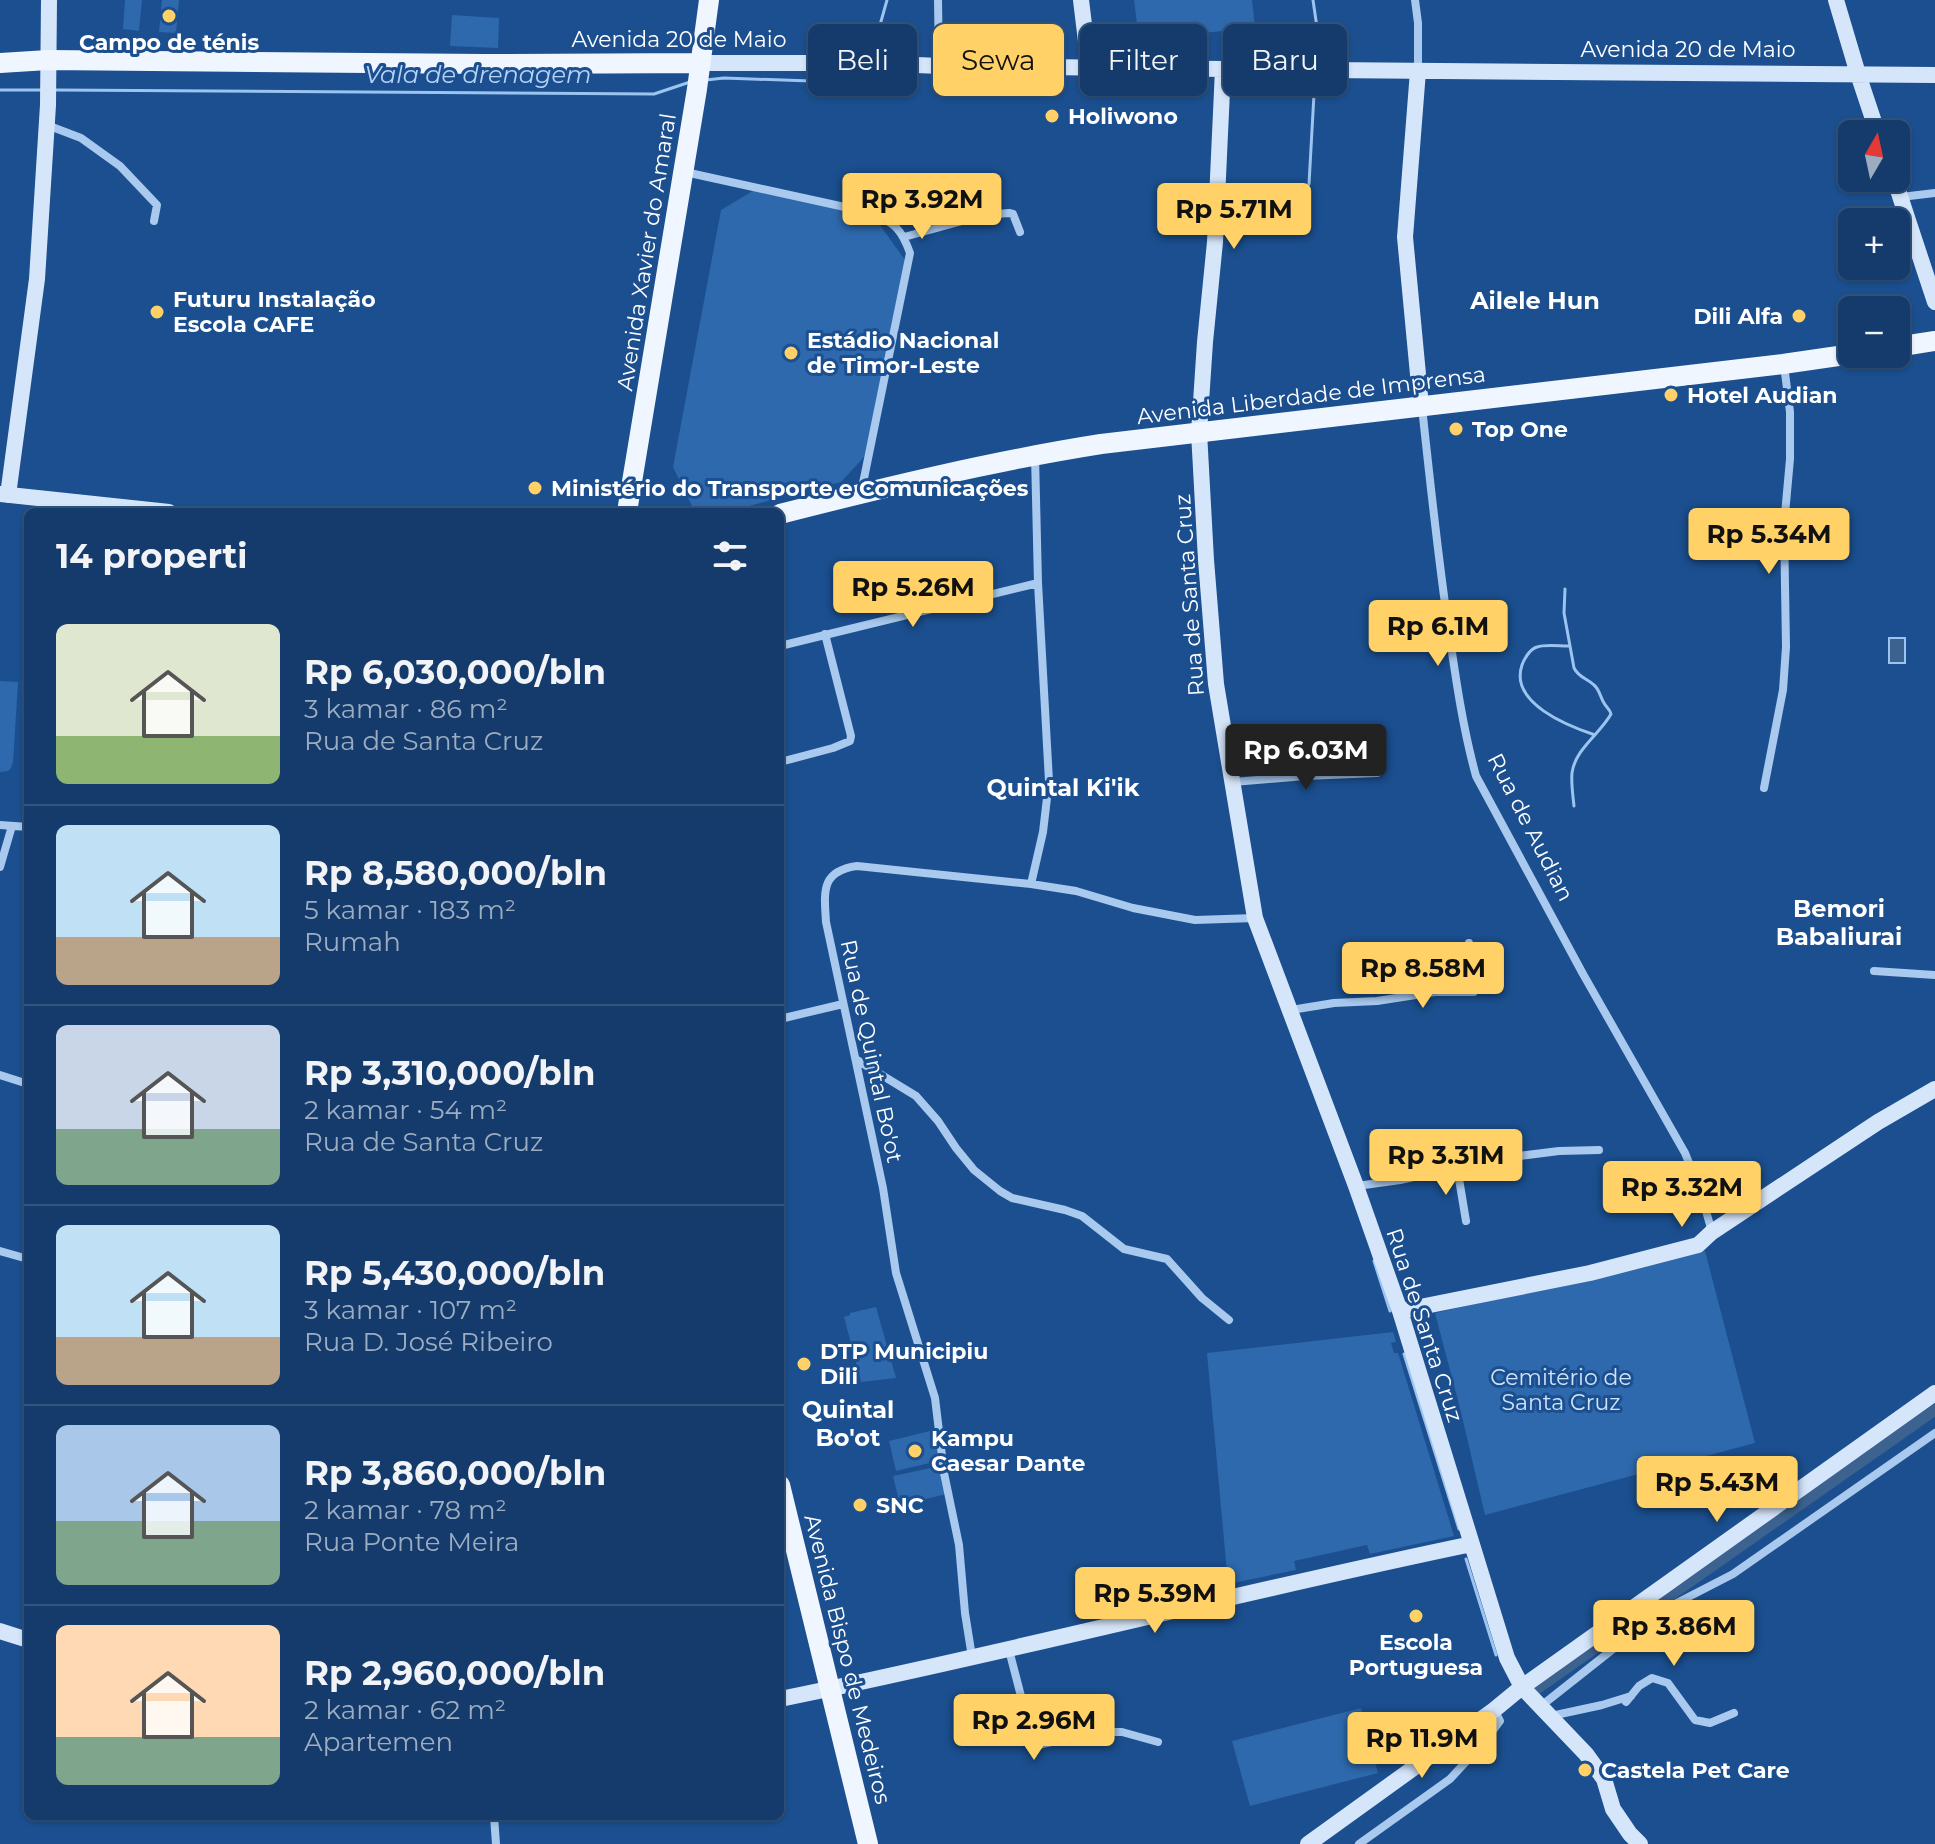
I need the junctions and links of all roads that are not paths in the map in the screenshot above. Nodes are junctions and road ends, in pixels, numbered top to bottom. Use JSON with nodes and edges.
{"nodes":[{"id":1,"x":49,"y":0,"type":"edge"},
{"id":2,"x":709,"y":0,"type":"edge"},
{"id":3,"x":938,"y":0,"type":"edge"},
{"id":4,"x":1081,"y":0,"type":"edge"},
{"id":5,"x":1415,"y":0,"type":"edge"},
{"id":6,"x":1836,"y":0,"type":"edge"},
{"id":7,"x":938,"y":24,"type":"edge"},
{"id":8,"x":1084,"y":24,"type":"edge"},
{"id":9,"x":48,"y":60,"type":"junction"},
{"id":10,"x":0,"y":63,"type":"edge"},
{"id":11,"x":701,"y":63,"type":"junction"},
{"id":12,"x":933,"y":66,"type":"edge"},
{"id":13,"x":1207,"y":69,"type":"edge"},
{"id":14,"x":1223,"y":69,"type":"joint"},
{"id":15,"x":1347,"y":70,"type":"edge"},
{"id":16,"x":1418,"y":71,"type":"junction"},
{"id":17,"x":1858,"y":74,"type":"junction"},
{"id":18,"x":1935,"y":75,"type":"edge"},
{"id":19,"x":1873,"y":120,"type":"edge"},
{"id":20,"x":47,"y":125,"type":"junction"},
{"id":21,"x":682,"y":171,"type":"junction"},
{"id":22,"x":1898,"y":192,"type":"edge"},
{"id":23,"x":1935,"y":193,"type":"edge"},
{"id":24,"x":1900,"y":197,"type":"junction"},
{"id":25,"x":154,"y":221,"type":"dead end"},
{"id":26,"x":1020,"y":232,"type":"dead end"},
{"id":27,"x":904,"y":237,"type":"junction"},
{"id":28,"x":1935,"y":302,"type":"edge"},
{"id":29,"x":1935,"y":341,"type":"edge"},
{"id":30,"x":1910,"y":345,"type":"edge"},
{"id":31,"x":1838,"y":356,"type":"edge"},
{"id":32,"x":1783,"y":364,"type":"junction"},
{"id":33,"x":1421,"y":406,"type":"junction"},
{"id":34,"x":1199,"y":432,"type":"junction"},
{"id":35,"x":1035,"y":455,"type":"junction"},
{"id":36,"x":861,"y":493,"type":"junction"},
{"id":37,"x":4,"y":494,"type":"edge"},
{"id":38,"x":132,"y":508,"type":"edge"},
{"id":39,"x":628,"y":508,"type":"edge"},
{"id":40,"x":784,"y":513,"type":"edge"},
{"id":41,"x":1038,"y":583,"type":"junction"},
{"id":42,"x":825,"y":634,"type":"junction"},
{"id":43,"x":784,"y":645,"type":"edge"},
{"id":44,"x":784,"y":761,"type":"edge"},
{"id":45,"x":1377,"y":773,"type":"dead end"},
{"id":46,"x":1232,"y":782,"type":"junction"},
{"id":47,"x":1764,"y":788,"type":"dead end"},
{"id":48,"x":0,"y":825,"type":"edge"},
{"id":49,"x":12,"y":826,"type":"junction"},
{"id":50,"x":24,"y":827,"type":"edge"},
{"id":51,"x":0,"y":867,"type":"edge"},
{"id":52,"x":1031,"y":884,"type":"junction"},
{"id":53,"x":1250,"y":918,"type":"junction"},
{"id":54,"x":1469,"y":943,"type":"dead end"},
{"id":55,"x":1874,"y":971,"type":"dead end"},
{"id":56,"x":1935,"y":975,"type":"edge"},
{"id":57,"x":843,"y":1004,"type":"junction"},
{"id":58,"x":1290,"y":1010,"type":"junction"},
{"id":59,"x":784,"y":1018,"type":"edge"},
{"id":60,"x":857,"y":1060,"type":"junction"},
{"id":61,"x":0,"y":1075,"type":"edge"},
{"id":62,"x":24,"y":1083,"type":"edge"},
{"id":63,"x":1935,"y":1089,"type":"edge"},
{"id":64,"x":1599,"y":1150,"type":"dead end"},
{"id":65,"x":1457,"y":1167,"type":"junction"},
{"id":66,"x":1356,"y":1186,"type":"junction"},
{"id":67,"x":1466,"y":1221,"type":"dead end"},
{"id":68,"x":1712,"y":1232,"type":"junction"},
{"id":69,"x":0,"y":1251,"type":"edge"},
{"id":70,"x":24,"y":1258,"type":"edge"},
{"id":71,"x":1400,"y":1311,"type":"junction"},
{"id":72,"x":1229,"y":1320,"type":"dead end"},
{"id":73,"x":1935,"y":1393,"type":"edge"},
{"id":74,"x":1935,"y":1433,"type":"edge"},
{"id":75,"x":784,"y":1501,"type":"edge"},
{"id":76,"x":1472,"y":1544,"type":"junction"},
{"id":77,"x":0,"y":1631,"type":"edge"},
{"id":78,"x":24,"y":1639,"type":"edge"},
{"id":79,"x":1009,"y":1649,"type":"junction"},
{"id":80,"x":972,"y":1658,"type":"junction"},
{"id":81,"x":1522,"y":1687,"type":"junction"},
{"id":82,"x":831,"y":1689,"type":"junction"},
{"id":83,"x":784,"y":1698,"type":"edge"},
{"id":84,"x":1494,"y":1710,"type":"junction"},
{"id":85,"x":1545,"y":1712,"type":"junction"},
{"id":86,"x":1734,"y":1713,"type":"dead end"},
{"id":87,"x":1158,"y":1742,"type":"dead end"},
{"id":88,"x":494,"y":1820,"type":"edge"},
{"id":89,"x":496,"y":1844,"type":"edge"},
{"id":90,"x":868,"y":1844,"type":"edge"},
{"id":91,"x":1308,"y":1844,"type":"edge"},
{"id":92,"x":1359,"y":1844,"type":"edge"},
{"id":93,"x":1640,"y":1844,"type":"edge"}],
"edges":[{"from":1,"to":9,"type":"street"},
{"from":2,"to":11,"type":"main road","name":"Avenida Xavier do Amaral"},
{"from":3,"to":7,"type":"street"},
{"from":4,"to":8,"type":"street"},
{"from":5,"to":16,"type":"street"},
{"from":6,"to":17,"type":"street"},
{"from":9,"to":10,"type":"main road","name":"Avenida 20 de Maio"},
{"from":9,"to":11,"type":"main road","name":"Avenida 20 de Maio"},
{"from":9,"to":20,"type":"street"},
{"from":11,"to":12,"type":"street","name":"Avenida 20 de Maio"},
{"from":11,"to":21,"type":"main road","name":"Avenida Xavier do Amaral"},
{"from":13,"to":14,"type":"street","name":"Avenida 20 de Maio"},
{"from":14,"to":34,"type":"street","name":"Rua de Santa Cruz"},
{"from":15,"to":16,"type":"street","name":"Avenida 20 de Maio"},
{"from":16,"to":17,"type":"street","name":"Avenida 20 de Maio"},
{"from":16,"to":33,"type":"street","name":"Rua de Audian"},
{"from":17,"to":18,"type":"street","name":"Avenida 20 de Maio"},
{"from":17,"to":19,"type":"street"},
{"from":20,"to":25,"type":"street"},
{"from":20,"to":37,"type":"street"},
{"from":21,"to":27,"type":"street"},
{"from":21,"to":39,"type":"main road","name":"Avenida Xavier do Amaral"},
{"from":22,"to":24,"type":"street"},
{"from":23,"to":24,"type":"street"},
{"from":24,"to":28,"type":"street"},
{"from":26,"to":27,"type":"street"},
{"from":27,"to":36,"type":"street"},
{"from":29,"to":30,"type":"main road"},
{"from":31,"to":32,"type":"main road","name":"Avenida Liberdade de Imprensa"},
{"from":32,"to":33,"type":"main road","name":"Avenida Liberdade de Imprensa"},
{"from":32,"to":47,"type":"street"},
{"from":33,"to":34,"type":"main road","name":"Avenida Liberdade de Imprensa"},
{"from":33,"to":68,"type":"street","name":"Rua de Audian"},
{"from":34,"to":35,"type":"main road","name":"Avenida Liberdade de Imprensa"},
{"from":34,"to":46,"type":"street","name":"Rua de Santa Cruz"},
{"from":35,"to":36,"type":"main road","name":"Avenida Liberdade de Imprensa"},
{"from":35,"to":41,"type":"street"},
{"from":36,"to":40,"type":"main road","name":"Avenida Liberdade de Imprensa"},
{"from":37,"to":38,"type":"street"},
{"from":41,"to":42,"type":"street"},
{"from":41,"to":52,"type":"street"},
{"from":42,"to":43,"type":"street"},
{"from":42,"to":44,"type":"street"},
{"from":45,"to":46,"type":"street"},
{"from":46,"to":53,"type":"street","name":"Rua de Santa Cruz"},
{"from":48,"to":49,"type":"street"},
{"from":49,"to":50,"type":"street"},
{"from":49,"to":51,"type":"street"},
{"from":52,"to":53,"type":"street","name":"Rua de Quintal Bo'ot"},
{"from":52,"to":57,"type":"street","name":"Rua de Quintal Bo'ot"},
{"from":53,"to":58,"type":"street","name":"Rua de Santa Cruz"},
{"from":54,"to":58,"type":"street"},
{"from":55,"to":56,"type":"street"},
{"from":57,"to":59,"type":"street"},
{"from":57,"to":60,"type":"street","name":"Rua de Quintal Bo'ot"},
{"from":58,"to":66,"type":"street","name":"Rua de Santa Cruz"},
{"from":60,"to":72,"type":"street"},
{"from":60,"to":80,"type":"street","name":"Rua de Quintal Bo'ot"},
{"from":61,"to":62,"type":"street"},
{"from":63,"to":68,"type":"street"},
{"from":64,"to":65,"type":"street"},
{"from":65,"to":66,"type":"street"},
{"from":65,"to":67,"type":"street"},
{"from":66,"to":71,"type":"street","name":"Rua de Santa Cruz"},
{"from":68,"to":71,"type":"street"},
{"from":69,"to":70,"type":"street"},
{"from":71,"to":76,"type":"street","name":"Rua de Santa Cruz"},
{"from":73,"to":81,"type":"street"},
{"from":74,"to":85,"type":"street"},
{"from":75,"to":82,"type":"main road","name":"Avenida Bispo de Medeiros"},
{"from":76,"to":79,"type":"street"},
{"from":76,"to":81,"type":"street","name":"Rua de Santa Cruz"},
{"from":77,"to":78,"type":"street"},
{"from":79,"to":80,"type":"street"},
{"from":79,"to":87,"type":"street"},
{"from":80,"to":82,"type":"street"},
{"from":81,"to":84,"type":"street"},
{"from":81,"to":85,"type":"street","name":"Rua de Santa Cruz"},
{"from":82,"to":83,"type":"street"},
{"from":82,"to":90,"type":"main road","name":"Avenida Bispo de Medeiros"},
{"from":84,"to":91,"type":"street"},
{"from":84,"to":92,"type":"street"},
{"from":85,"to":86,"type":"street"},
{"from":85,"to":93,"type":"street","name":"Rua de Santa Cruz"},
{"from":88,"to":89,"type":"street"}]}
